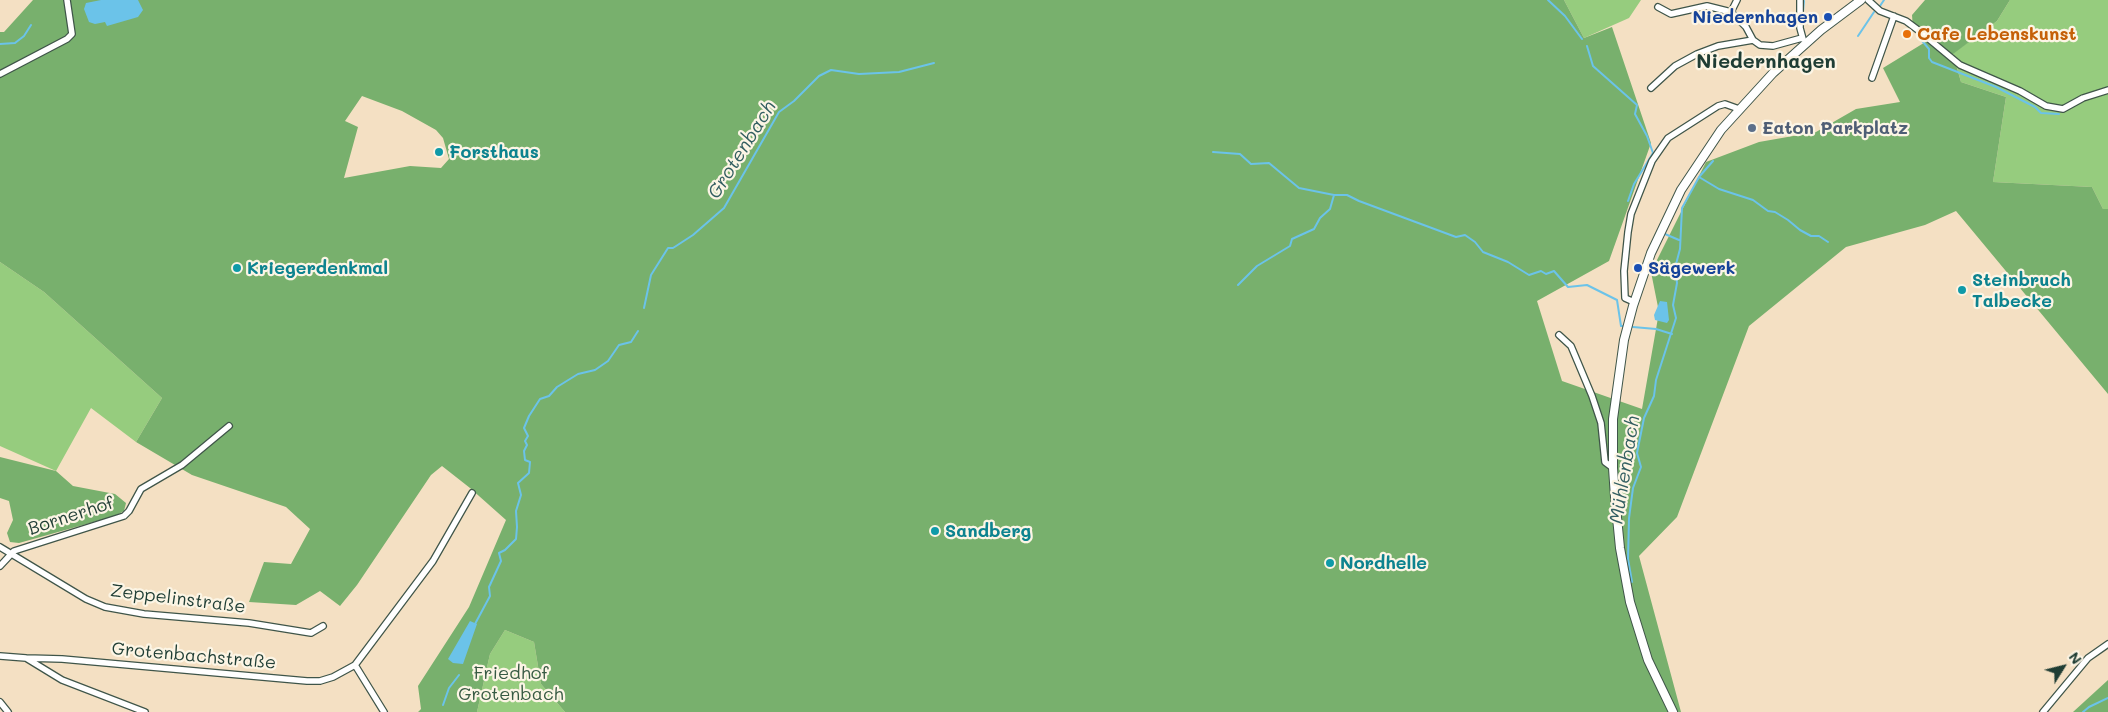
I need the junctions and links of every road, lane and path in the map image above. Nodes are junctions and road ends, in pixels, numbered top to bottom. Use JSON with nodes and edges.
{"nodes":[{"id":1,"x":67,"y":0,"type":"edge"},
{"id":2,"x":1736,"y":0,"type":"edge"},
{"id":3,"x":1800,"y":0,"type":"edge"},
{"id":4,"x":1861,"y":0,"type":"edge"},
{"id":5,"x":1868,"y":0,"type":"edge"},
{"id":6,"x":1658,"y":7,"type":"dead end"},
{"id":7,"x":1731,"y":12,"type":"junction"},
{"id":8,"x":1894,"y":16,"type":"junction"},
{"id":9,"x":1753,"y":40,"type":"junction"},
{"id":10,"x":1804,"y":40,"type":"junction"},
{"id":11,"x":0,"y":74,"type":"edge"},
{"id":12,"x":1872,"y":78,"type":"dead end"},
{"id":13,"x":1651,"y":88,"type":"dead end"},
{"id":14,"x":2108,"y":90,"type":"edge"},
{"id":15,"x":1739,"y":109,"type":"junction"},
{"id":16,"x":1634,"y":302,"type":"junction"},
{"id":17,"x":1560,"y":335,"type":"dead end"},
{"id":18,"x":229,"y":426,"type":"dead end"},
{"id":19,"x":1613,"y":468,"type":"junction"},
{"id":20,"x":472,"y":493,"type":"dead end"},
{"id":21,"x":0,"y":547,"type":"edge"},
{"id":22,"x":10,"y":553,"type":"junction"},
{"id":23,"x":0,"y":566,"type":"edge"},
{"id":24,"x":323,"y":626,"type":"dead end"},
{"id":25,"x":2108,"y":644,"type":"edge"},
{"id":26,"x":0,"y":656,"type":"edge"},
{"id":27,"x":26,"y":658,"type":"junction"},
{"id":28,"x":355,"y":665,"type":"junction"},
{"id":29,"x":0,"y":702,"type":"edge"},
{"id":30,"x":8,"y":712,"type":"edge"},
{"id":31,"x":145,"y":712,"type":"edge"},
{"id":32,"x":384,"y":712,"type":"edge"},
{"id":33,"x":1673,"y":712,"type":"edge"},
{"id":34,"x":2044,"y":712,"type":"edge"}],
"edges":[{"from":1,"to":11,"type":"street"},
{"from":2,"to":7,"type":"street"},
{"from":3,"to":10,"type":"street"},
{"from":4,"to":10,"type":"main road"},
{"from":5,"to":8,"type":"street"},
{"from":6,"to":7,"type":"street"},
{"from":7,"to":9,"type":"street"},
{"from":8,"to":12,"type":"street"},
{"from":8,"to":14,"type":"street"},
{"from":9,"to":10,"type":"street"},
{"from":9,"to":13,"type":"street"},
{"from":10,"to":15,"type":"main road"},
{"from":15,"to":16,"type":"main road"},
{"from":15,"to":16,"type":"street"},
{"from":16,"to":19,"type":"main road"},
{"from":17,"to":19,"type":"street"},
{"from":18,"to":22,"type":"street","name":"Bornerhof"},
{"from":19,"to":33,"type":"main road"},
{"from":20,"to":28,"type":"street","name":"Grotenbachstraße"},
{"from":21,"to":22,"type":"street","name":"Bornerhof"},
{"from":22,"to":23,"type":"street","name":"Bornerhof"},
{"from":22,"to":24,"type":"street","name":"Zeppelinstraße"},
{"from":25,"to":34,"type":"street"},
{"from":26,"to":27,"type":"street","name":"Grotenbachstraße"},
{"from":27,"to":28,"type":"street","name":"Grotenbachstraße"},
{"from":27,"to":31,"type":"street"},
{"from":28,"to":32,"type":"street"},
{"from":29,"to":30,"type":"street"}]}
